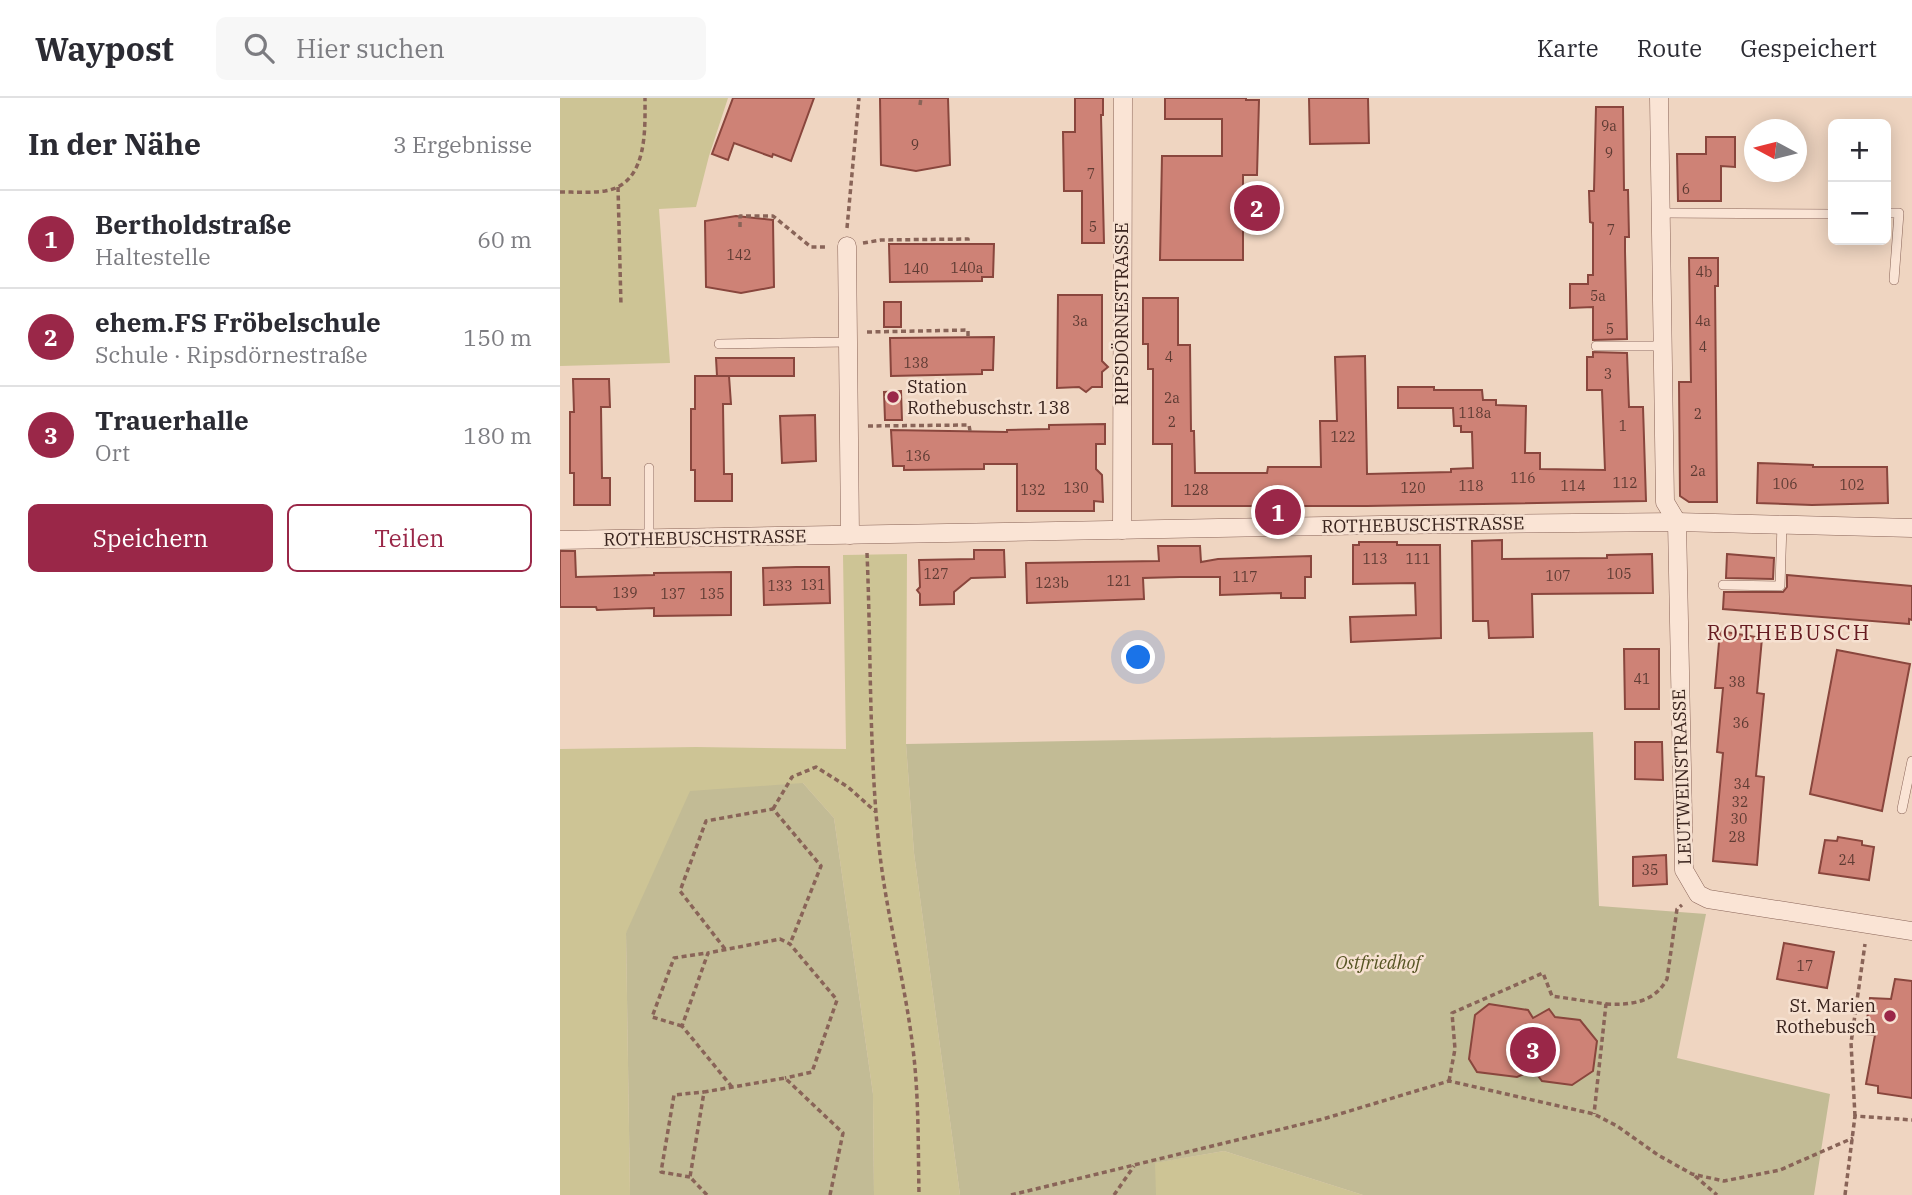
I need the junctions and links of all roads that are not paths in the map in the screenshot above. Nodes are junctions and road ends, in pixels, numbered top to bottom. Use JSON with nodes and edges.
{"nodes":[{"id":1,"x":1123,"y":98,"type":"edge"},
{"id":2,"x":1659,"y":98,"type":"edge"},
{"id":3,"x":1661,"y":213,"type":"junction"},
{"id":4,"x":1891,"y":213,"type":"edge"},
{"id":5,"x":1828,"y":214,"type":"edge"},
{"id":6,"x":847,"y":246,"type":"road end"},
{"id":7,"x":1894,"y":281,"type":"dead end"},
{"id":8,"x":847,"y":337,"type":"junction"},
{"id":9,"x":719,"y":344,"type":"dead end"},
{"id":10,"x":1596,"y":346,"type":"dead end"},
{"id":11,"x":1663,"y":346,"type":"junction"},
{"id":12,"x":649,"y":468,"type":"dead end"},
{"id":13,"x":1677,"y":522,"type":"junction"},
{"id":14,"x":1782,"y":524,"type":"junction"},
{"id":15,"x":1912,"y":528,"type":"edge"},
{"id":16,"x":1122,"y":530,"type":"junction"},
{"id":17,"x":858,"y":535,"type":"junction"},
{"id":18,"x":649,"y":538,"type":"junction"},
{"id":19,"x":560,"y":540,"type":"edge"},
{"id":20,"x":1723,"y":585,"type":"dead end"},
{"id":21,"x":1912,"y":761,"type":"edge"},
{"id":22,"x":1902,"y":810,"type":"dead end"},
{"id":23,"x":1912,"y":931,"type":"edge"}],
"edges":[{"from":1,"to":16,"type":"street","name":"RIPSDÖRNESTRASSE"},
{"from":2,"to":3,"type":"street"},
{"from":3,"to":5,"type":"lane"},
{"from":3,"to":11,"type":"street"},
{"from":4,"to":7,"type":"lane"},
{"from":6,"to":8,"type":"street"},
{"from":8,"to":9,"type":"lane"},
{"from":8,"to":17,"type":"street"},
{"from":10,"to":11,"type":"lane"},
{"from":11,"to":13,"type":"street"},
{"from":12,"to":18,"type":"lane"},
{"from":13,"to":14,"type":"street","name":"ROTHEBUSCHSTRASSE"},
{"from":13,"to":16,"type":"street","name":"ROTHEBUSCHSTRASSE"},
{"from":13,"to":23,"type":"street","name":"LEUTWEINSTRASSE"},
{"from":14,"to":15,"type":"street","name":"ROTHEBUSCHSTRASSE"},
{"from":14,"to":20,"type":"lane"},
{"from":16,"to":17,"type":"street","name":"ROTHEBUSCHSTRASSE"},
{"from":17,"to":18,"type":"street","name":"ROTHEBUSCHSTRASSE"},
{"from":18,"to":19,"type":"street","name":"ROTHEBUSCHSTRASSE"},
{"from":21,"to":22,"type":"lane"}]}
